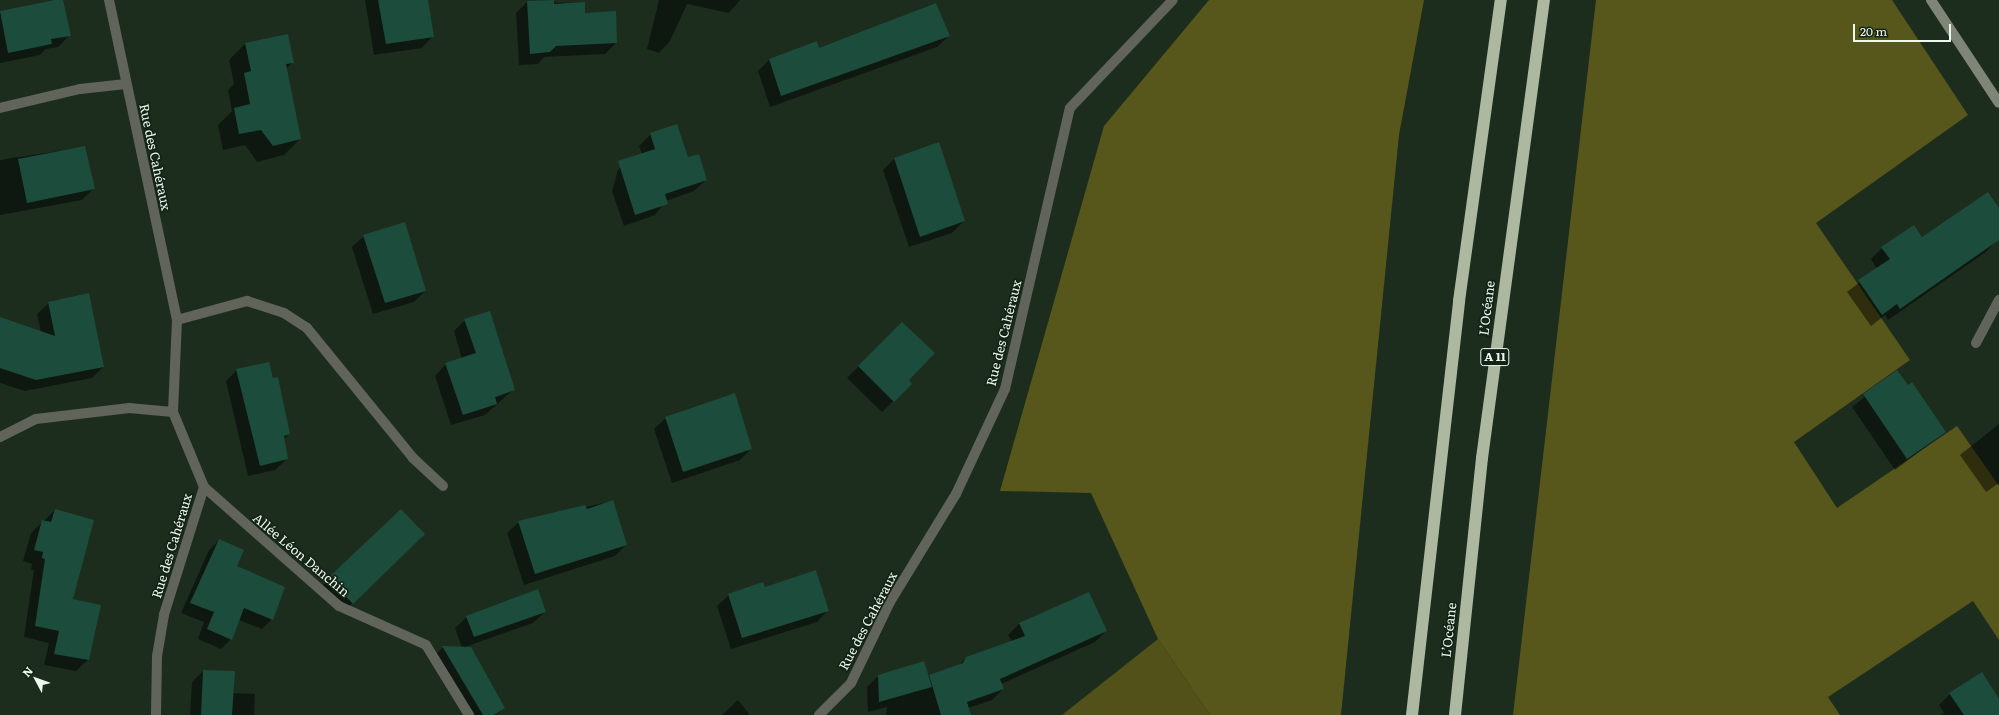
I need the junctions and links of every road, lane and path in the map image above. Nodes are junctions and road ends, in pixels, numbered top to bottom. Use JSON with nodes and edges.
{"nodes":[{"id":1,"x":109,"y":0,"type":"edge"},
{"id":2,"x":1173,"y":0,"type":"edge"},
{"id":3,"x":1501,"y":0,"type":"edge"},
{"id":4,"x":1544,"y":0,"type":"edge"},
{"id":5,"x":1931,"y":0,"type":"edge"},
{"id":6,"x":126,"y":84,"type":"junction"},
{"id":7,"x":1999,"y":103,"type":"edge"},
{"id":8,"x":0,"y":108,"type":"edge"},
{"id":9,"x":1999,"y":300,"type":"edge"},
{"id":10,"x":177,"y":320,"type":"junction"},
{"id":11,"x":1976,"y":343,"type":"dead end"},
{"id":12,"x":173,"y":412,"type":"junction"},
{"id":13,"x":0,"y":437,"type":"edge"},
{"id":14,"x":444,"y":486,"type":"dead end"},
{"id":15,"x":204,"y":487,"type":"junction"},
{"id":16,"x":156,"y":715,"type":"edge"},
{"id":17,"x":469,"y":715,"type":"edge"},
{"id":18,"x":819,"y":715,"type":"edge"},
{"id":19,"x":1412,"y":715,"type":"edge"},
{"id":20,"x":1455,"y":715,"type":"edge"}],
"edges":[{"from":1,"to":6,"type":"street","name":"Rue des Cahéraux"},
{"from":2,"to":18,"type":"street","name":"Rue des Cahéraux"},
{"from":3,"to":19,"type":"highway"},
{"from":4,"to":20,"type":"highway","name":"L’Océane","number":"A 11"},
{"from":5,"to":7,"type":"street"},
{"from":6,"to":8,"type":"street"},
{"from":6,"to":10,"type":"street","name":"Rue des Cahéraux"},
{"from":9,"to":11,"type":"street"},
{"from":10,"to":12,"type":"street","name":"Rue des Cahéraux"},
{"from":10,"to":14,"type":"street"},
{"from":12,"to":13,"type":"street"},
{"from":12,"to":15,"type":"street","name":"Rue des Cahéraux"},
{"from":15,"to":16,"type":"street","name":"Rue des Cahéraux"},
{"from":15,"to":17,"type":"street","name":"Allée Léon Danchin"}]}
